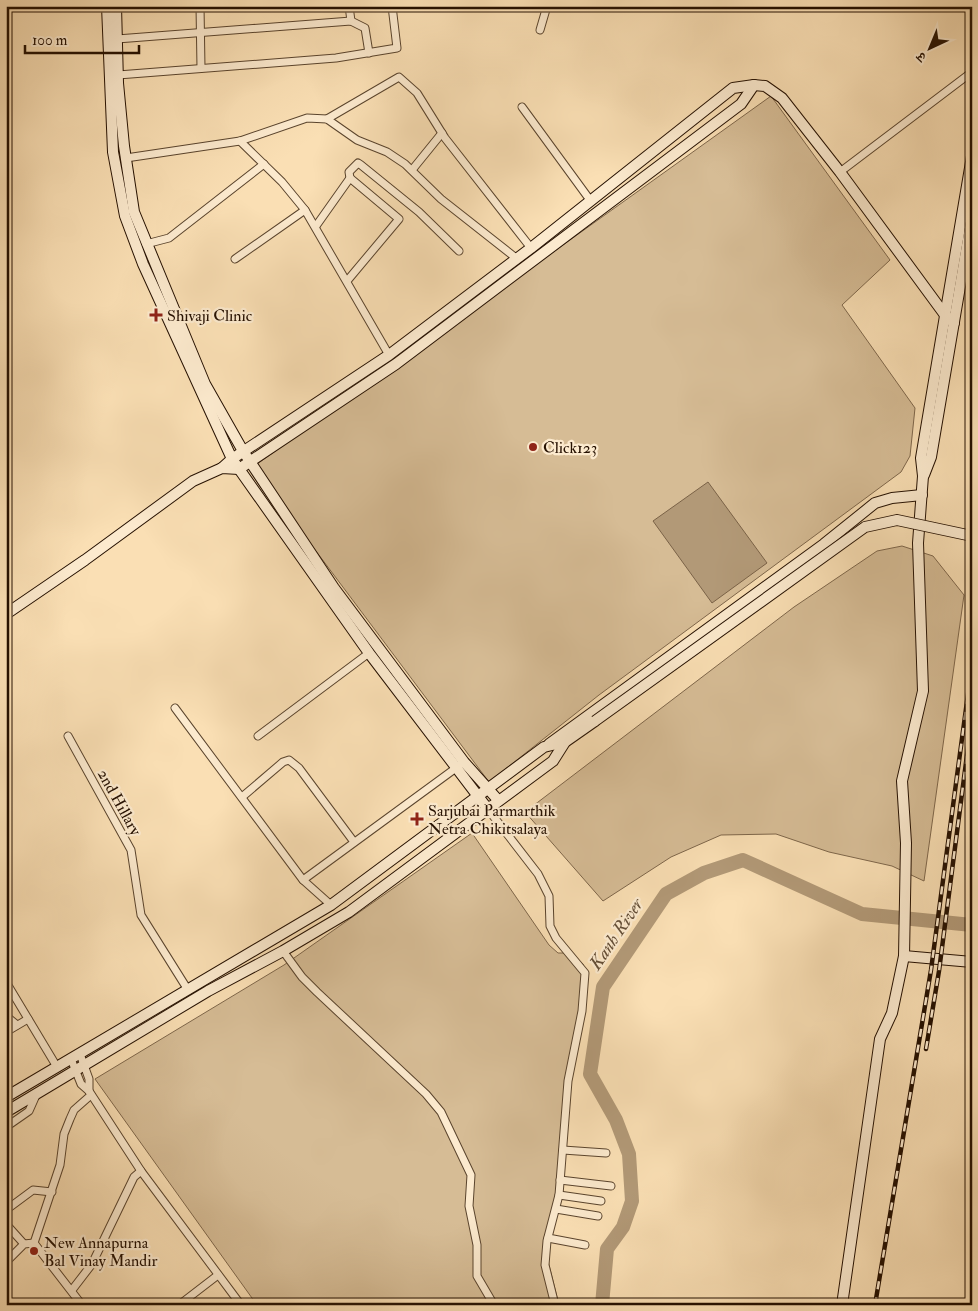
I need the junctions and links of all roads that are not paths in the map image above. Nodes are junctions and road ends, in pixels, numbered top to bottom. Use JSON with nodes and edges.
{"nodes":[{"id":1,"x":107,"y":6,"type":"edge"},
{"id":2,"x":116,"y":6,"type":"edge"},
{"id":3,"x":200,"y":6,"type":"edge"},
{"id":4,"x":349,"y":6,"type":"edge"},
{"id":5,"x":392,"y":6,"type":"edge"},
{"id":6,"x":546,"y":6,"type":"edge"},
{"id":7,"x":351,"y":21,"type":"junction"},
{"id":8,"x":540,"y":30,"type":"dead end"},
{"id":9,"x":200,"y":32,"type":"junction"},
{"id":10,"x":117,"y":39,"type":"junction"},
{"id":11,"x":369,"y":53,"type":"junction"},
{"id":12,"x":201,"y":68,"type":"junction"},
{"id":13,"x":972,"y":72,"type":"edge"},
{"id":14,"x":118,"y":75,"type":"junction"},
{"id":15,"x":754,"y":85,"type":"junction"},
{"id":16,"x":522,"y":107,"type":"dead end"},
{"id":17,"x":327,"y":119,"type":"junction"},
{"id":18,"x":442,"y":133,"type":"junction"},
{"id":19,"x":240,"y":141,"type":"junction"},
{"id":20,"x":972,"y":156,"type":"edge"},
{"id":21,"x":126,"y":158,"type":"junction"},
{"id":22,"x":264,"y":164,"type":"junction"},
{"id":23,"x":412,"y":170,"type":"junction"},
{"id":24,"x":840,"y":172,"type":"junction"},
{"id":25,"x":350,"y":178,"type":"junction"},
{"id":26,"x":125,"y":187,"type":"junction"},
{"id":27,"x":590,"y":200,"type":"junction"},
{"id":28,"x":305,"y":210,"type":"junction"},
{"id":29,"x":972,"y":216,"type":"edge"},
{"id":30,"x":316,"y":226,"type":"junction"},
{"id":31,"x":146,"y":244,"type":"junction"},
{"id":32,"x":531,"y":248,"type":"junction"},
{"id":33,"x":459,"y":251,"type":"dead end"},
{"id":34,"x":516,"y":258,"type":"junction"},
{"id":35,"x":235,"y":259,"type":"dead end"},
{"id":36,"x":347,"y":281,"type":"junction"},
{"id":37,"x":945,"y":315,"type":"junction"},
{"id":38,"x":954,"y":323,"type":"junction"},
{"id":39,"x":389,"y":355,"type":"junction"},
{"id":40,"x":243,"y":452,"type":"junction"},
{"id":41,"x":232,"y":459,"type":"junction"},
{"id":42,"x":250,"y":462,"type":"junction"},
{"id":43,"x":222,"y":468,"type":"junction"},
{"id":44,"x":239,"y":469,"type":"junction"},
{"id":45,"x":923,"y":476,"type":"junction"},
{"id":46,"x":922,"y":495,"type":"junction"},
{"id":47,"x":972,"y":536,"type":"edge"},
{"id":48,"x":6,"y":614,"type":"edge"},
{"id":49,"x":369,"y":653,"type":"junction"},
{"id":50,"x":176,"y":708,"type":"dead end"},
{"id":51,"x":68,"y":736,"type":"dead end"},
{"id":52,"x":258,"y":736,"type":"dead end"},
{"id":53,"x":565,"y":742,"type":"junction"},
{"id":54,"x":544,"y":747,"type":"junction"},
{"id":55,"x":464,"y":762,"type":"junction"},
{"id":56,"x":455,"y":769,"type":"junction"},
{"id":57,"x":488,"y":787,"type":"junction"},
{"id":58,"x":477,"y":796,"type":"junction"},
{"id":59,"x":242,"y":797,"type":"junction"},
{"id":60,"x":498,"y":800,"type":"junction"},
{"id":61,"x":487,"y":808,"type":"junction"},
{"id":62,"x":354,"y":842,"type":"junction"},
{"id":63,"x":303,"y":880,"type":"junction"},
{"id":64,"x":331,"y":906,"type":"junction"},
{"id":65,"x":283,"y":951,"type":"junction"},
{"id":66,"x":904,"y":956,"type":"junction"},
{"id":67,"x":972,"y":962,"type":"edge"},
{"id":68,"x":6,"y":982,"type":"edge"},
{"id":69,"x":188,"y":990,"type":"junction"},
{"id":70,"x":6,"y":1016,"type":"edge"},
{"id":71,"x":28,"y":1019,"type":"junction"},
{"id":72,"x":17,"y":1025,"type":"junction"},
{"id":73,"x":6,"y":1032,"type":"edge"},
{"id":74,"x":75,"y":1056,"type":"junction"},
{"id":75,"x":57,"y":1067,"type":"junction"},
{"id":76,"x":79,"y":1067,"type":"junction"},
{"id":77,"x":37,"y":1092,"type":"junction"},
{"id":78,"x":90,"y":1093,"type":"junction"},
{"id":79,"x":6,"y":1097,"type":"edge"},
{"id":80,"x":6,"y":1112,"type":"edge"},
{"id":81,"x":6,"y":1127,"type":"edge"},
{"id":82,"x":563,"y":1150,"type":"junction"},
{"id":83,"x":606,"y":1153,"type":"dead end"},
{"id":84,"x":141,"y":1171,"type":"junction"},
{"id":85,"x":560,"y":1180,"type":"junction"},
{"id":86,"x":611,"y":1186,"type":"dead end"},
{"id":87,"x":52,"y":1192,"type":"junction"},
{"id":88,"x":559,"y":1195,"type":"junction"},
{"id":89,"x":601,"y":1202,"type":"dead end"},
{"id":90,"x":556,"y":1209,"type":"junction"},
{"id":91,"x":6,"y":1210,"type":"edge"},
{"id":92,"x":598,"y":1216,"type":"dead end"},
{"id":93,"x":6,"y":1224,"type":"edge"},
{"id":94,"x":548,"y":1238,"type":"junction"},
{"id":95,"x":24,"y":1244,"type":"junction"},
{"id":96,"x":34,"y":1244,"type":"junction"},
{"id":97,"x":585,"y":1245,"type":"dead end"},
{"id":98,"x":6,"y":1262,"type":"edge"},
{"id":99,"x":218,"y":1275,"type":"junction"},
{"id":100,"x":72,"y":1290,"type":"junction"},
{"id":101,"x":82,"y":1305,"type":"edge"},
{"id":102,"x":179,"y":1305,"type":"edge"},
{"id":103,"x":241,"y":1305,"type":"edge"},
{"id":104,"x":494,"y":1305,"type":"edge"},
{"id":105,"x":555,"y":1305,"type":"edge"},
{"id":106,"x":842,"y":1305,"type":"edge"}],
"edges":[{"from":1,"to":26,"type":"street"},
{"from":2,"to":10,"type":"street"},
{"from":3,"to":9,"type":"street"},
{"from":4,"to":7,"type":"street"},
{"from":5,"to":11,"type":"street"},
{"from":6,"to":8,"type":"street"},
{"from":7,"to":9,"type":"street"},
{"from":7,"to":11,"type":"street"},
{"from":9,"to":10,"type":"street"},
{"from":9,"to":12,"type":"street"},
{"from":10,"to":14,"type":"street"},
{"from":11,"to":12,"type":"street"},
{"from":12,"to":14,"type":"street"},
{"from":13,"to":24,"type":"street"},
{"from":14,"to":21,"type":"street"},
{"from":15,"to":24,"type":"street"},
{"from":15,"to":27,"type":"street"},
{"from":15,"to":42,"type":"street"},
{"from":16,"to":27,"type":"street"},
{"from":17,"to":18,"type":"street"},
{"from":17,"to":19,"type":"street"},
{"from":17,"to":23,"type":"street"},
{"from":18,"to":23,"type":"street"},
{"from":18,"to":32,"type":"street"},
{"from":19,"to":21,"type":"street"},
{"from":19,"to":22,"type":"street"},
{"from":20,"to":37,"type":"street"},
{"from":21,"to":26,"type":"street"},
{"from":22,"to":28,"type":"street"},
{"from":22,"to":31,"type":"street"},
{"from":23,"to":34,"type":"street"},
{"from":24,"to":37,"type":"street"},
{"from":25,"to":30,"type":"street"},
{"from":25,"to":33,"type":"street"},
{"from":25,"to":36,"type":"street"},
{"from":26,"to":31,"type":"street"},
{"from":26,"to":41,"type":"street"},
{"from":27,"to":32,"type":"street"},
{"from":28,"to":30,"type":"street"},
{"from":28,"to":35,"type":"street"},
{"from":29,"to":38,"type":"street"},
{"from":30,"to":36,"type":"street"},
{"from":31,"to":40,"type":"street"},
{"from":32,"to":34,"type":"street"},
{"from":34,"to":39,"type":"street"},
{"from":36,"to":39,"type":"street"},
{"from":37,"to":38,"type":"street"},
{"from":37,"to":45,"type":"street"},
{"from":38,"to":45,"type":"street"},
{"from":39,"to":40,"type":"street"},
{"from":40,"to":41,"type":"street"},
{"from":40,"to":42,"type":"street"},
{"from":41,"to":43,"type":"street"},
{"from":41,"to":44,"type":"street"},
{"from":42,"to":44,"type":"street"},
{"from":42,"to":55,"type":"street"},
{"from":43,"to":44,"type":"street"},
{"from":43,"to":48,"type":"street"},
{"from":44,"to":49,"type":"street"},
{"from":45,"to":46,"type":"street"},
{"from":46,"to":54,"type":"street"},
{"from":46,"to":66,"type":"street"},
{"from":47,"to":53,"type":"street","bridge":true},
{"from":49,"to":52,"type":"street"},
{"from":49,"to":56,"type":"street"},
{"from":50,"to":59,"type":"street"},
{"from":51,"to":69,"type":"street","name":"2nd Hillary"},
{"from":53,"to":54,"type":"street"},
{"from":53,"to":60,"type":"street"},
{"from":54,"to":57,"type":"street"},
{"from":55,"to":56,"type":"street"},
{"from":55,"to":57,"type":"street"},
{"from":56,"to":58,"type":"street"},
{"from":56,"to":62,"type":"street"},
{"from":57,"to":58,"type":"street"},
{"from":57,"to":60,"type":"street"},
{"from":58,"to":61,"type":"street"},
{"from":58,"to":64,"type":"street"},
{"from":59,"to":62,"type":"street"},
{"from":59,"to":63,"type":"street"},
{"from":60,"to":61,"type":"street"},
{"from":61,"to":65,"type":"street"},
{"from":61,"to":82,"type":"street"},
{"from":62,"to":63,"type":"street"},
{"from":63,"to":64,"type":"street"},
{"from":64,"to":69,"type":"street"},
{"from":65,"to":76,"type":"street"},
{"from":65,"to":104,"type":"street"},
{"from":66,"to":67,"type":"street"},
{"from":66,"to":106,"type":"street"},
{"from":68,"to":71,"type":"street"},
{"from":69,"to":74,"type":"street"},
{"from":70,"to":72,"type":"street"},
{"from":71,"to":72,"type":"street"},
{"from":71,"to":75,"type":"street"},
{"from":72,"to":73,"type":"street"},
{"from":74,"to":75,"type":"street"},
{"from":74,"to":76,"type":"street"},
{"from":75,"to":79,"type":"street"},
{"from":76,"to":77,"type":"street"},
{"from":76,"to":78,"type":"street"},
{"from":77,"to":80,"type":"street"},
{"from":77,"to":81,"type":"street"},
{"from":78,"to":84,"type":"street"},
{"from":78,"to":87,"type":"street"},
{"from":82,"to":83,"type":"street"},
{"from":82,"to":85,"type":"street"},
{"from":84,"to":99,"type":"street"},
{"from":84,"to":100,"type":"street"},
{"from":85,"to":86,"type":"street"},
{"from":85,"to":88,"type":"street"},
{"from":87,"to":91,"type":"street"},
{"from":87,"to":96,"type":"street"},
{"from":88,"to":89,"type":"street"},
{"from":88,"to":90,"type":"street"},
{"from":90,"to":92,"type":"street"},
{"from":90,"to":94,"type":"street"},
{"from":93,"to":95,"type":"street"},
{"from":94,"to":97,"type":"street"},
{"from":94,"to":105,"type":"street"},
{"from":95,"to":96,"type":"street"},
{"from":95,"to":98,"type":"street"},
{"from":96,"to":100,"type":"street"},
{"from":99,"to":102,"type":"street"},
{"from":99,"to":103,"type":"street"},
{"from":100,"to":101,"type":"street"}]}
